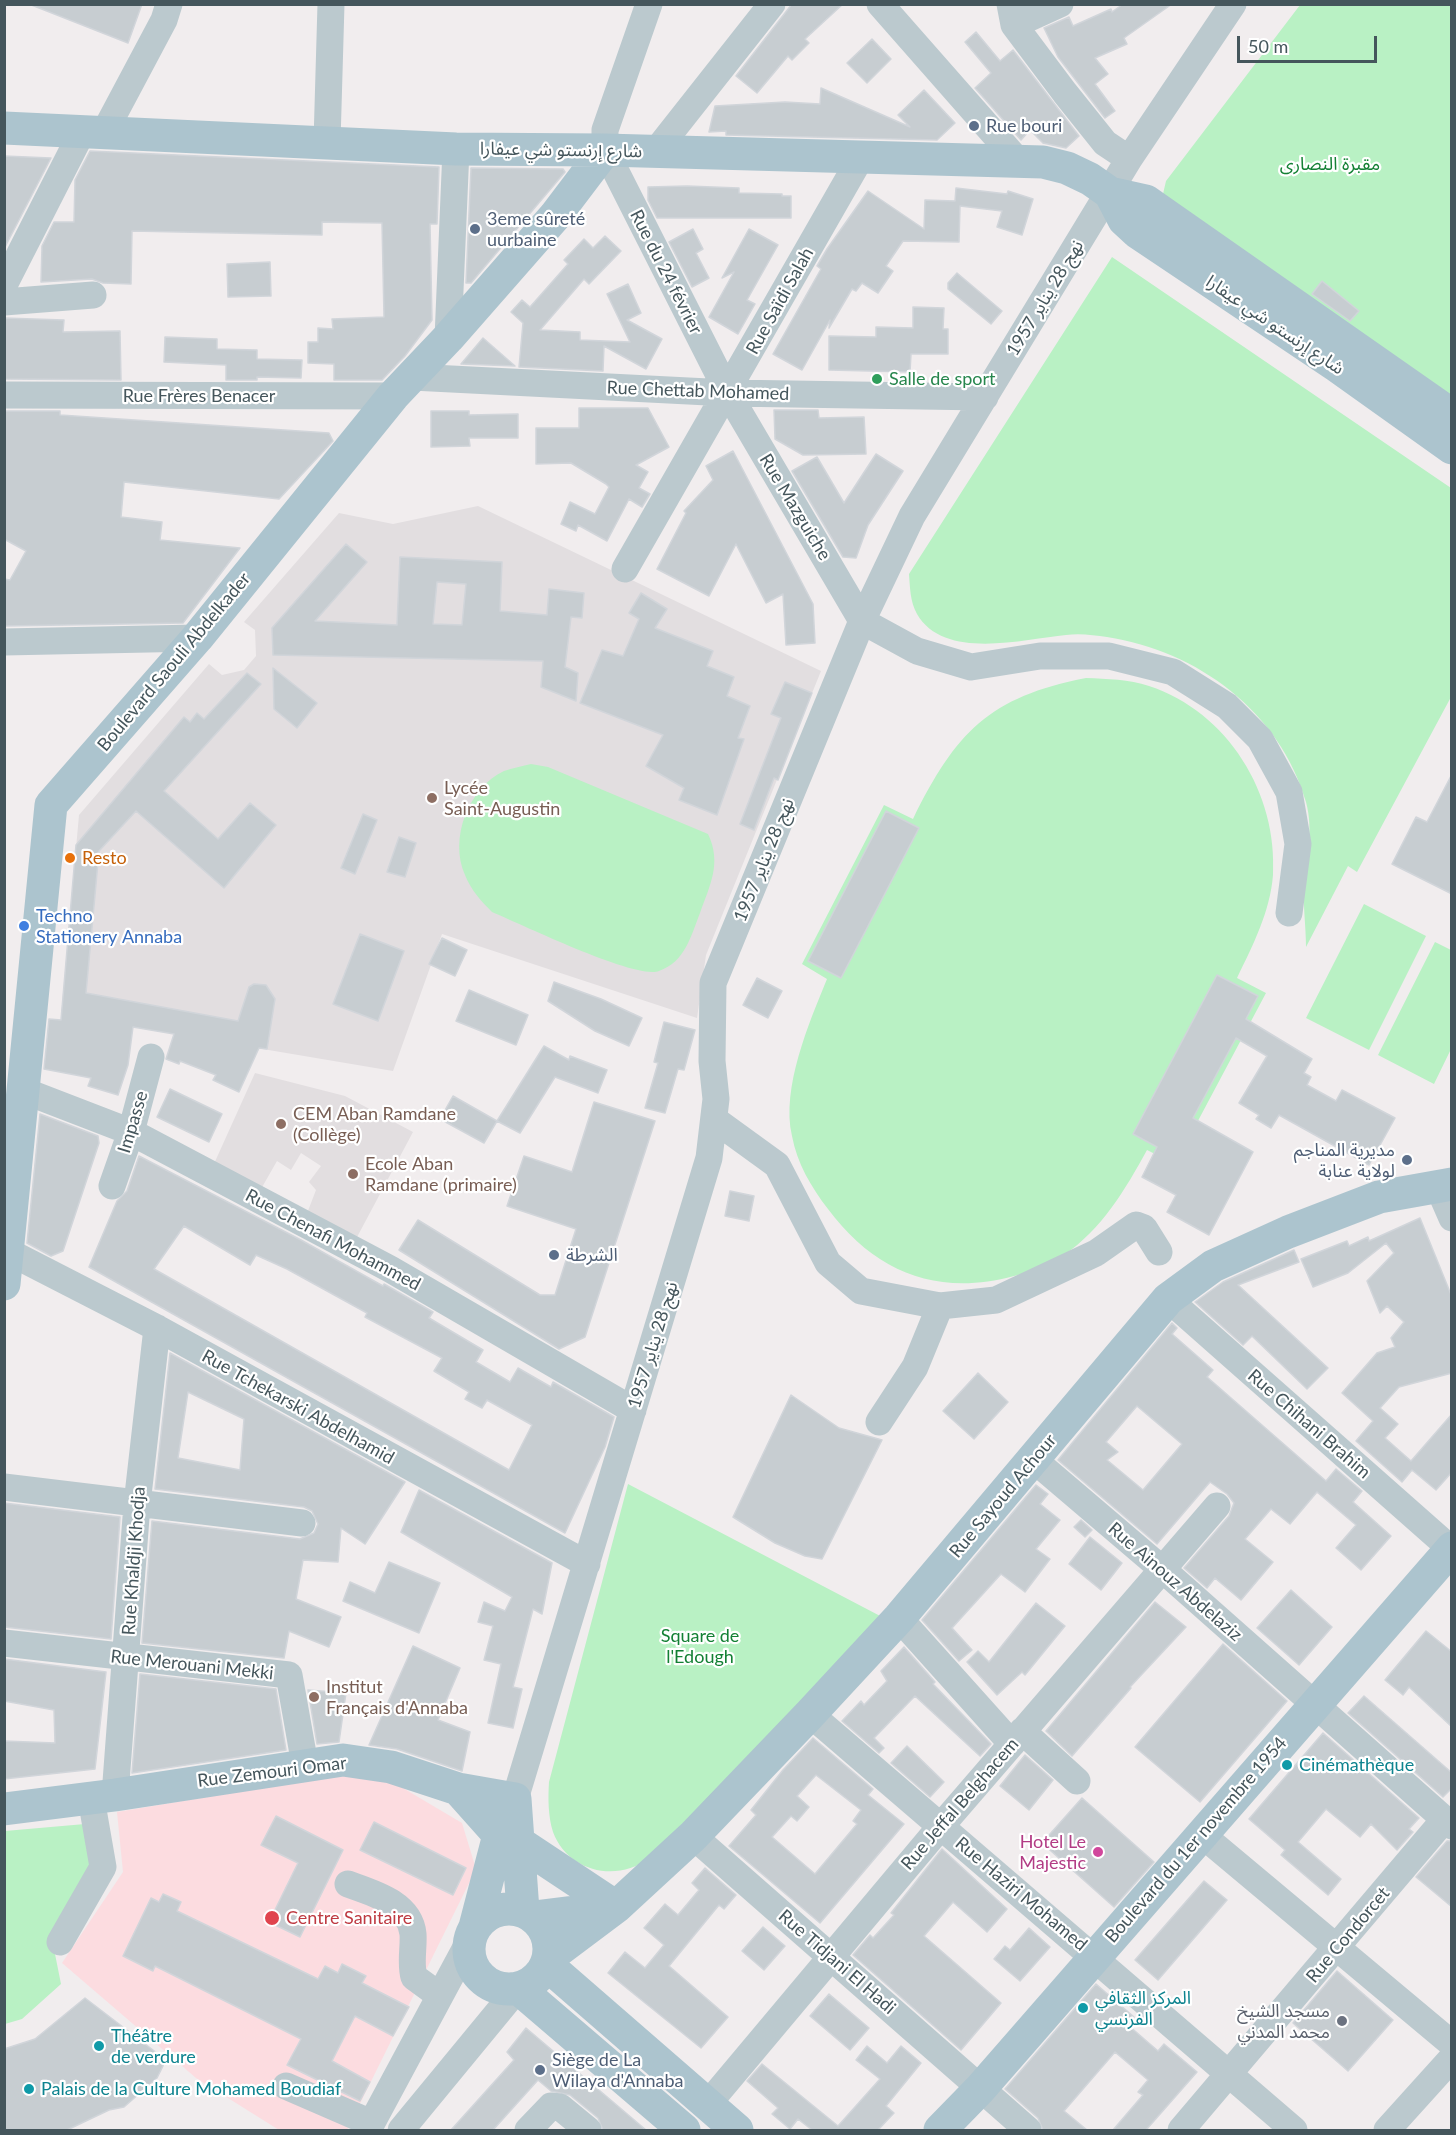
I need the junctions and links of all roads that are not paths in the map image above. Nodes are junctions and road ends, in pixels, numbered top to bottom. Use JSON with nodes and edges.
{"nodes":[{"id":1,"x":169,"y":4,"type":"edge"},
{"id":2,"x":331,"y":4,"type":"edge"},
{"id":3,"x":649,"y":4,"type":"edge"},
{"id":4,"x":772,"y":4,"type":"edge"},
{"id":5,"x":880,"y":4,"type":"edge"},
{"id":6,"x":1060,"y":4,"type":"edge"},
{"id":7,"x":1233,"y":4,"type":"edge"},
{"id":8,"x":1012,"y":15,"type":"edge"},
{"id":9,"x":4,"y":128,"type":"edge"},
{"id":10,"x":94,"y":131,"type":"junction"},
{"id":11,"x":327,"y":142,"type":"junction"},
{"id":12,"x":456,"y":149,"type":"junction"},
{"id":13,"x":605,"y":150,"type":"junction"},
{"id":14,"x":656,"y":151,"type":"junction"},
{"id":15,"x":861,"y":157,"type":"junction"},
{"id":16,"x":1129,"y":159,"type":"junction"},
{"id":17,"x":1018,"y":161,"type":"junction"},
{"id":18,"x":1110,"y":193,"type":"junction"},
{"id":19,"x":4,"y":285,"type":"edge"},
{"id":20,"x":93,"y":295,"type":"dead end"},
{"id":21,"x":4,"y":302,"type":"edge"},
{"id":22,"x":448,"y":338,"type":"junction"},
{"id":23,"x":1344,"y":356,"type":"junction"},
{"id":24,"x":402,"y":387,"type":"junction"},
{"id":25,"x":728,"y":393,"type":"junction"},
{"id":26,"x":4,"y":395,"type":"edge"},
{"id":27,"x":985,"y":397,"type":"junction"},
{"id":28,"x":1452,"y":415,"type":"edge"},
{"id":29,"x":1452,"y":448,"type":"edge"},
{"id":30,"x":625,"y":569,"type":"dead end"},
{"id":31,"x":862,"y":621,"type":"junction"},
{"id":32,"x":197,"y":638,"type":"junction"},
{"id":33,"x":4,"y":642,"type":"edge"},
{"id":34,"x":1289,"y":913,"type":"dead end"},
{"id":35,"x":151,"y":1057,"type":"dead end"},
{"id":36,"x":22,"y":1090,"type":"junction"},
{"id":37,"x":715,"y":1120,"type":"junction"},
{"id":38,"x":131,"y":1132,"type":"junction"},
{"id":39,"x":1445,"y":1185,"type":"edge"},
{"id":40,"x":112,"y":1186,"type":"dead end"},
{"id":41,"x":1452,"y":1218,"type":"edge"},
{"id":42,"x":1160,"y":1251,"type":"dead end"},
{"id":43,"x":9,"y":1252,"type":"junction"},
{"id":44,"x":4,"y":1284,"type":"edge"},
{"id":45,"x":1168,"y":1299,"type":"junction"},
{"id":46,"x":940,"y":1306,"type":"junction"},
{"id":47,"x":157,"y":1328,"type":"junction"},
{"id":48,"x":633,"y":1410,"type":"junction"},
{"id":49,"x":879,"y":1422,"type":"dead end"},
{"id":50,"x":1034,"y":1460,"type":"junction"},
{"id":51,"x":4,"y":1487,"type":"edge"},
{"id":52,"x":137,"y":1504,"type":"junction"},
{"id":53,"x":1217,"y":1506,"type":"dead end"},
{"id":54,"x":302,"y":1522,"type":"dead end"},
{"id":55,"x":1451,"y":1548,"type":"edge"},
{"id":56,"x":587,"y":1564,"type":"junction"},
{"id":57,"x":1162,"y":1569,"type":"junction"},
{"id":58,"x":899,"y":1618,"type":"junction"},
{"id":59,"x":4,"y":1643,"type":"edge"},
{"id":60,"x":127,"y":1658,"type":"junction"},
{"id":61,"x":1314,"y":1704,"type":"junction"},
{"id":62,"x":810,"y":1714,"type":"junction"},
{"id":63,"x":1017,"y":1738,"type":"junction"},
{"id":64,"x":305,"y":1765,"type":"junction"},
{"id":65,"x":1077,"y":1781,"type":"dead end"},
{"id":66,"x":458,"y":1789,"type":"junction"},
{"id":67,"x":103,"y":1796,"type":"junction"},
{"id":68,"x":515,"y":1798,"type":"junction"},
{"id":69,"x":11,"y":1806,"type":"edge"},
{"id":70,"x":1448,"y":1823,"type":"edge"},
{"id":71,"x":941,"y":1826,"type":"junction"},
{"id":72,"x":1201,"y":1834,"type":"junction"},
{"id":73,"x":693,"y":1836,"type":"junction"},
{"id":74,"x":508,"y":1838,"type":"junction"},
{"id":75,"x":348,"y":1884,"type":"dead end"},
{"id":76,"x":616,"y":1907,"type":"junction"},
{"id":77,"x":528,"y":1914,"type":"junction"},
{"id":78,"x":473,"y":1933,"type":"junction"},
{"id":79,"x":60,"y":1942,"type":"dead end"},
{"id":80,"x":1337,"y":1949,"type":"junction"},
{"id":81,"x":831,"y":1955,"type":"junction"},
{"id":82,"x":1094,"y":1957,"type":"junction"},
{"id":83,"x":547,"y":1961,"type":"junction"},
{"id":84,"x":518,"y":1988,"type":"junction"},
{"id":85,"x":440,"y":1996,"type":"junction"},
{"id":86,"x":1452,"y":2044,"type":"edge"},
{"id":87,"x":1452,"y":2058,"type":"edge"},
{"id":88,"x":1229,"y":2074,"type":"junction"},
{"id":89,"x":286,"y":2086,"type":"dead end"},
{"id":90,"x":980,"y":2089,"type":"junction"},
{"id":91,"x":707,"y":2105,"type":"junction"},
{"id":92,"x":370,"y":2127,"type":"edge"},
{"id":93,"x":401,"y":2130,"type":"edge"},
{"id":94,"x":528,"y":2130,"type":"edge"},
{"id":95,"x":588,"y":2130,"type":"edge"},
{"id":96,"x":684,"y":2130,"type":"edge"},
{"id":97,"x":737,"y":2130,"type":"edge"},
{"id":98,"x":940,"y":2130,"type":"edge"},
{"id":99,"x":1028,"y":2130,"type":"edge"},
{"id":100,"x":1181,"y":2130,"type":"edge"},
{"id":101,"x":1294,"y":2130,"type":"edge"},
{"id":102,"x":1387,"y":2130,"type":"edge"}],
"edges":[{"from":1,"to":10,"type":"street"},
{"from":2,"to":11,"type":"street"},
{"from":3,"to":13,"type":"street"},
{"from":4,"to":14,"type":"street"},
{"from":5,"to":17,"type":"street"},
{"from":6,"to":8,"type":"street"},
{"from":7,"to":16,"type":"street","name":"نهج 28 يناير 1957"},
{"from":8,"to":16,"type":"street"},
{"from":9,"to":10,"type":"main road","name":"شارع إرنستو شي عيفارا"},
{"from":10,"to":11,"type":"main road","name":"شارع إرنستو شي عيفارا"},
{"from":10,"to":19,"type":"street"},
{"from":11,"to":12,"type":"main road","name":"شارع إرنستو شي عيفارا"},
{"from":12,"to":13,"type":"main road","name":"شارع إرنستو شي عيفارا"},
{"from":12,"to":22,"type":"street"},
{"from":13,"to":14,"type":"main road","name":"شارع إرنستو شي عيفارا"},
{"from":13,"to":22,"type":"main road","name":"Boulevard Saouli Abdelkader"},
{"from":13,"to":25,"type":"street","name":"Rue du 24 février"},
{"from":14,"to":15,"type":"main road","name":"شارع إرنستو شي عيفارا"},
{"from":15,"to":17,"type":"main road","name":"شارع إرنستو شي عيفارا"},
{"from":15,"to":25,"type":"street","name":"Rue Saïdi Salah"},
{"from":16,"to":18,"type":"street","name":"نهج 28 يناير 1957"},
{"from":17,"to":18,"type":"main road","name":"شارع إرنستو شي عيفارا"},
{"from":18,"to":23,"type":"main road","name":"شارع إرنستو شي عيفارا"},
{"from":18,"to":27,"type":"street","name":"نهج 28 يناير 1957"},
{"from":20,"to":21,"type":"street"},
{"from":22,"to":24,"type":"main road","name":"Boulevard Saouli Abdelkader"},
{"from":23,"to":28,"type":"main road","name":"شارع إرنستو شي عيفارا"},
{"from":23,"to":29,"type":"main road","name":"شارع إرنستو شي عيفارا"},
{"from":24,"to":25,"type":"street","name":"Rue Chettab Mohamed"},
{"from":24,"to":26,"type":"street","name":"Rue Frères Benacer"},
{"from":24,"to":32,"type":"main road","name":"Boulevard Saouli Abdelkader"},
{"from":25,"to":27,"type":"street","name":"Rue Chettab Mohamed"},
{"from":25,"to":30,"type":"street","name":"Rue Saïdi Salah"},
{"from":25,"to":31,"type":"street","name":"Rue Mazguiche"},
{"from":27,"to":31,"type":"street","name":"نهج 28 يناير 1957"},
{"from":31,"to":34,"type":"street"},
{"from":31,"to":37,"type":"street","name":"نهج 28 يناير 1957"},
{"from":32,"to":33,"type":"street"},
{"from":32,"to":36,"type":"main road","name":"Boulevard Saouli Abdelkader"},
{"from":35,"to":38,"type":"street","name":"Impasse"},
{"from":36,"to":38,"type":"street","name":"Rue Chenafi Mohammed"},
{"from":36,"to":43,"type":"main road","name":"Boulevard Saouli Abdelkader"},
{"from":37,"to":46,"type":"street"},
{"from":37,"to":48,"type":"street","name":"نهج 28 يناير 1957"},
{"from":38,"to":40,"type":"street","name":"Impasse"},
{"from":38,"to":48,"type":"street","name":"Rue Chenafi Mohammed"},
{"from":39,"to":41,"type":"street"},
{"from":39,"to":45,"type":"main road","name":"Rue Sayoud Achour"},
{"from":42,"to":46,"type":"street"},
{"from":43,"to":44,"type":"main road","name":"Boulevard Saouli Abdelkader"},
{"from":43,"to":47,"type":"street","name":"Rue Tchekarski Abdelhamid"},
{"from":45,"to":50,"type":"main road","name":"Rue Sayoud Achour"},
{"from":45,"to":55,"type":"street","name":"Rue Chihani Brahim"},
{"from":46,"to":49,"type":"street"},
{"from":47,"to":52,"type":"street","name":"Rue Khaldji Khodja"},
{"from":47,"to":56,"type":"street","name":"Rue Tchekarski Abdelhamid"},
{"from":48,"to":56,"type":"street","name":"نهج 28 يناير 1957"},
{"from":50,"to":57,"type":"street","name":"Rue Ainouz Abdelaziz"},
{"from":50,"to":58,"type":"main road","name":"Rue Sayoud Achour"},
{"from":51,"to":52,"type":"street"},
{"from":52,"to":54,"type":"street"},
{"from":52,"to":60,"type":"street","name":"Rue Khaldji Khodja"},
{"from":53,"to":57,"type":"street","name":"Rue Jeffal Belghacem"},
{"from":55,"to":61,"type":"main road","name":"Boulevard du 1er novembre 1954"},
{"from":56,"to":68,"type":"street","name":"نهج 28 يناير 1957"},
{"from":57,"to":61,"type":"street","name":"Rue Ainouz Abdelaziz"},
{"from":57,"to":63,"type":"street","name":"Rue Jeffal Belghacem"},
{"from":58,"to":62,"type":"main road","name":"Rue Sayoud Achour"},
{"from":58,"to":63,"type":"street"},
{"from":59,"to":60,"type":"street","name":"Rue Merouani Mekki"},
{"from":60,"to":64,"type":"street","name":"Rue Merouani Mekki"},
{"from":60,"to":67,"type":"street","name":"Rue Khaldji Khodja"},
{"from":61,"to":70,"type":"street","name":"Rue Ainouz Abdelaziz"},
{"from":61,"to":72,"type":"main road","name":"Boulevard du 1er novembre 1954"},
{"from":62,"to":71,"type":"street","name":"Rue Haziri Mohamed"},
{"from":62,"to":73,"type":"main road","name":"Rue Sayoud Achour"},
{"from":63,"to":65,"type":"street"},
{"from":63,"to":71,"type":"street","name":"Rue Jeffal Belghacem"},
{"from":64,"to":66,"type":"main road","name":"Rue Zemouri Omar"},
{"from":64,"to":67,"type":"main road","name":"Rue Zemouri Omar"},
{"from":66,"to":68,"type":"main road","name":"Rue Zemouri Omar"},
{"from":66,"to":74,"type":"main road"},
{"from":67,"to":69,"type":"main road","name":"Rue Zemouri Omar"},
{"from":67,"to":79,"type":"street","name":"Rue Khaldji Khodja"},
{"from":68,"to":74,"type":"main road"},
{"from":70,"to":80,"type":"street","name":"Rue Condorcet"},
{"from":71,"to":81,"type":"street","name":"Rue Jeffal Belghacem"},
{"from":71,"to":82,"type":"street","name":"Rue Haziri Mohamed"},
{"from":72,"to":80,"type":"street"},
{"from":72,"to":82,"type":"main road","name":"Boulevard du 1er novembre 1954"},
{"from":73,"to":76,"type":"main road","name":"Rue Sayoud Achour"},
{"from":73,"to":81,"type":"street","name":"Rue Tidjani El Hadi"},
{"from":74,"to":76,"type":"main road"},
{"from":74,"to":77,"type":"main road"},
{"from":74,"to":78,"type":"main road"},
{"from":75,"to":85,"type":"street"},
{"from":76,"to":77,"type":"main road"},
{"from":76,"to":83,"type":"main road","name":"Rue Sayoud Achour"},
{"from":77,"to":78,"type":"main road"},
{"from":77,"to":83,"type":"main road"},
{"from":78,"to":84,"type":"main road"},
{"from":78,"to":85,"type":"street"},
{"from":80,"to":86,"type":"street"},
{"from":80,"to":88,"type":"street","name":"Rue Condorcet"},
{"from":81,"to":90,"type":"street","name":"Rue Tidjani El Hadi"},
{"from":81,"to":91,"type":"street","name":"Rue Jeffal Belghacem"},
{"from":82,"to":88,"type":"street","name":"Rue Haziri Mohamed"},
{"from":82,"to":90,"type":"main road","name":"Boulevard du 1er novembre 1954"},
{"from":83,"to":84,"type":"main road"},
{"from":83,"to":91,"type":"main road"},
{"from":84,"to":93,"type":"street"},
{"from":84,"to":96,"type":"main road"},
{"from":85,"to":92,"type":"street"},
{"from":87,"to":102,"type":"street"},
{"from":88,"to":100,"type":"street","name":"Rue Condorcet"},
{"from":88,"to":101,"type":"street","name":"Rue Haziri Mohamed"},
{"from":89,"to":92,"type":"street"},
{"from":90,"to":98,"type":"main road","name":"Boulevard du 1er novembre 1954"},
{"from":90,"to":99,"type":"street","name":"Rue Tidjani El Hadi"},
{"from":91,"to":97,"type":"main road"},
{"from":94,"to":95,"type":"street"}]}
